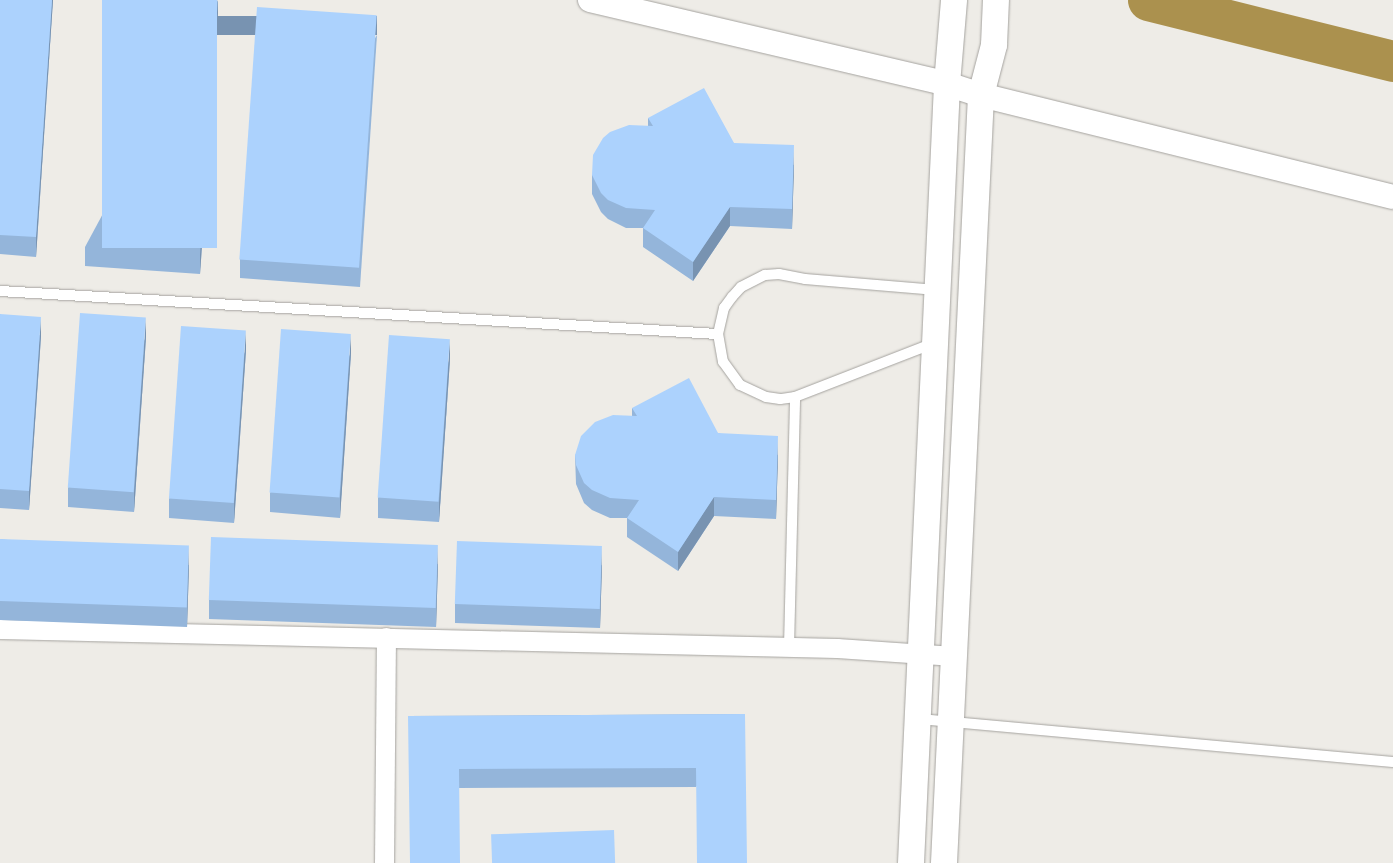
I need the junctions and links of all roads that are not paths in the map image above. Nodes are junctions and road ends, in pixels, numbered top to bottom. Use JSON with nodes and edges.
{"nodes":[{"id":1,"x":590,"y":0,"type":"edge"},
{"id":2,"x":954,"y":0,"type":"edge"},
{"id":3,"x":996,"y":0,"type":"edge"},
{"id":4,"x":948,"y":84,"type":"junction"},
{"id":5,"x":981,"y":95,"type":"junction"},
{"id":6,"x":1393,"y":197,"type":"edge"},
{"id":7,"x":938,"y":290,"type":"junction"},
{"id":8,"x":0,"y":291,"type":"edge"},
{"id":9,"x":718,"y":334,"type":"junction"},
{"id":10,"x":935,"y":343,"type":"junction"},
{"id":11,"x":795,"y":397,"type":"junction"},
{"id":12,"x":0,"y":628,"type":"edge"},
{"id":13,"x":386,"y":638,"type":"junction"},
{"id":14,"x":789,"y":647,"type":"junction"},
{"id":15,"x":921,"y":655,"type":"junction"},
{"id":16,"x":954,"y":656,"type":"junction"},
{"id":17,"x":918,"y":719,"type":"junction"},
{"id":18,"x":951,"y":722,"type":"junction"},
{"id":19,"x":1393,"y":762,"type":"edge"},
{"id":20,"x":384,"y":863,"type":"edge"},
{"id":21,"x":911,"y":863,"type":"edge"},
{"id":22,"x":944,"y":863,"type":"edge"}],
"edges":[{"from":1,"to":4,"type":"street"},
{"from":2,"to":4,"type":"main road"},
{"from":3,"to":5,"type":"main road"},
{"from":4,"to":5,"type":"street"},
{"from":4,"to":7,"type":"main road"},
{"from":5,"to":6,"type":"street"},
{"from":5,"to":16,"type":"main road"},
{"from":7,"to":9,"type":"lane"},
{"from":7,"to":10,"type":"main road"},
{"from":8,"to":9,"type":"lane"},
{"from":9,"to":11,"type":"lane"},
{"from":10,"to":11,"type":"lane"},
{"from":10,"to":15,"type":"main road"},
{"from":11,"to":14,"type":"lane"},
{"from":12,"to":13,"type":"street"},
{"from":13,"to":14,"type":"street"},
{"from":13,"to":20,"type":"street"},
{"from":14,"to":15,"type":"street"},
{"from":15,"to":16,"type":"street"},
{"from":15,"to":17,"type":"main road"},
{"from":16,"to":18,"type":"main road"},
{"from":17,"to":18,"type":"lane"},
{"from":17,"to":21,"type":"main road"},
{"from":18,"to":19,"type":"lane"},
{"from":18,"to":22,"type":"main road"}]}
